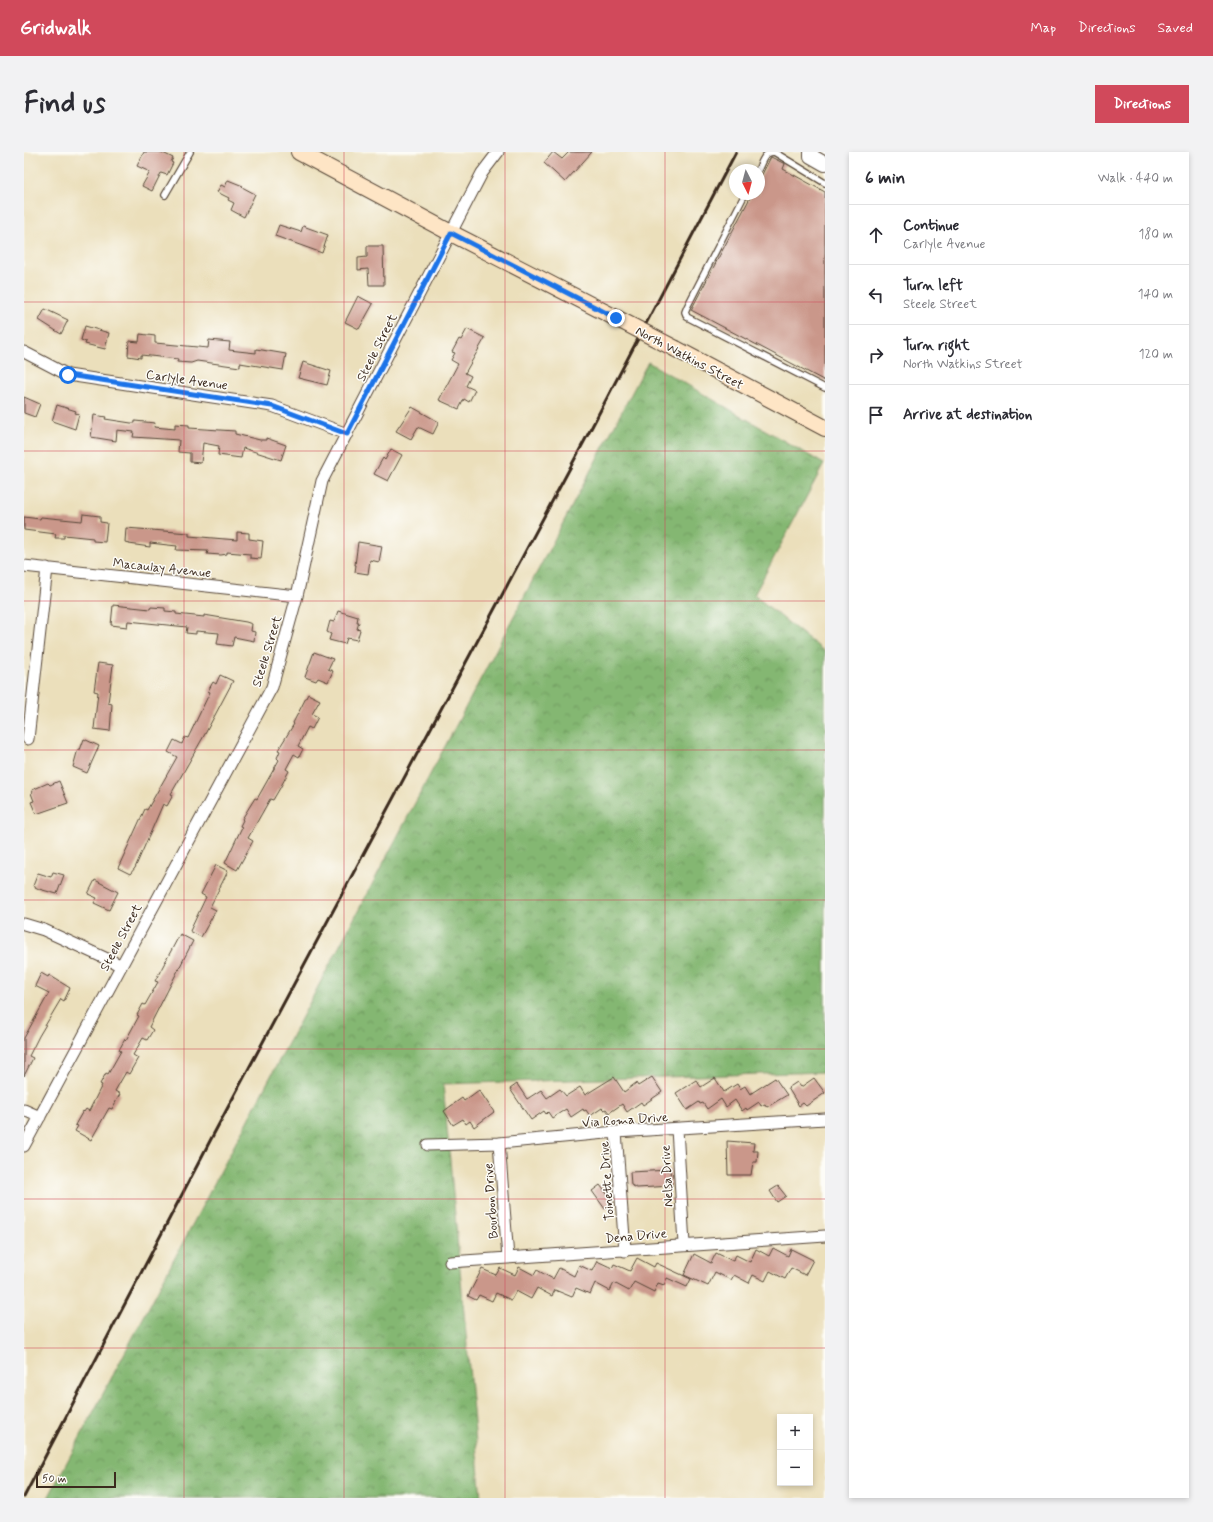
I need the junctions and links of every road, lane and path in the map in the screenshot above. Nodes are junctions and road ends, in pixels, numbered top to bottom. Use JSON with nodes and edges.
{"nodes":[{"id":1,"x":190,"y":152,"type":"edge"},
{"id":2,"x":299,"y":152,"type":"edge"},
{"id":3,"x":498,"y":152,"type":"edge"},
{"id":4,"x":811,"y":154,"type":"edge"},
{"id":5,"x":761,"y":164,"type":"edge"},
{"id":6,"x":825,"y":164,"type":"edge"},
{"id":7,"x":825,"y":183,"type":"edge"},
{"id":8,"x":165,"y":195,"type":"dead end"},
{"id":9,"x":742,"y":200,"type":"edge"},
{"id":10,"x":451,"y":233,"type":"junction"},
{"id":11,"x":24,"y":352,"type":"edge"},
{"id":12,"x":825,"y":388,"type":"edge"},
{"id":13,"x":825,"y":428,"type":"edge"},
{"id":14,"x":347,"y":434,"type":"junction"},
{"id":15,"x":24,"y":566,"type":"edge"},
{"id":16,"x":47,"y":568,"type":"junction"},
{"id":17,"x":297,"y":596,"type":"junction"},
{"id":18,"x":28,"y":739,"type":"dead end"},
{"id":19,"x":24,"y":924,"type":"edge"},
{"id":20,"x":120,"y":965,"type":"junction"},
{"id":21,"x":24,"y":1110,"type":"edge"},
{"id":22,"x":40,"y":1117,"type":"junction"},
{"id":23,"x":825,"y":1119,"type":"edge"},
{"id":24,"x":677,"y":1129,"type":"junction"},
{"id":25,"x":616,"y":1132,"type":"junction"},
{"id":26,"x":499,"y":1143,"type":"junction"},
{"id":27,"x":428,"y":1145,"type":"dead end"},
{"id":28,"x":24,"y":1146,"type":"edge"},
{"id":29,"x":825,"y":1236,"type":"edge"},
{"id":30,"x":684,"y":1244,"type":"junction"},
{"id":31,"x":625,"y":1251,"type":"junction"},
{"id":32,"x":508,"y":1258,"type":"junction"},
{"id":33,"x":450,"y":1262,"type":"dead end"}],
"edges":[{"from":1,"to":8,"type":"lane"},
{"from":2,"to":10,"type":"main road","name":"North Watkins Street"},
{"from":3,"to":10,"type":"street","name":"Steele Street"},
{"from":4,"to":6,"type":"street"},
{"from":5,"to":7,"type":"lane"},
{"from":9,"to":12,"type":"lane"},
{"from":10,"to":13,"type":"main road","name":"North Watkins Street","bridge":true},
{"from":10,"to":14,"type":"street","name":"Steele Street"},
{"from":11,"to":14,"type":"street","name":"Carlyle Avenue"},
{"from":14,"to":17,"type":"street","name":"Steele Street"},
{"from":15,"to":16,"type":"street","name":"Macaulay Avenue"},
{"from":16,"to":17,"type":"street","name":"Macaulay Avenue"},
{"from":16,"to":18,"type":"street"},
{"from":17,"to":20,"type":"street","name":"Steele Street"},
{"from":19,"to":20,"type":"street"},
{"from":20,"to":22,"type":"street","name":"Steele Street"},
{"from":21,"to":22,"type":"street"},
{"from":22,"to":28,"type":"street","name":"Steele Street"},
{"from":23,"to":24,"type":"street","name":"Via Roma Drive"},
{"from":24,"to":25,"type":"street","name":"Via Roma Drive"},
{"from":24,"to":30,"type":"street","name":"Nelsa Drive"},
{"from":25,"to":26,"type":"street","name":"Via Roma Drive"},
{"from":25,"to":31,"type":"street","name":"Toinette Drive"},
{"from":26,"to":27,"type":"street","name":"Via Roma Drive"},
{"from":26,"to":32,"type":"street","name":"Bourbon Drive"},
{"from":29,"to":30,"type":"street","name":"Dena Drive"},
{"from":30,"to":31,"type":"street","name":"Dena Drive"},
{"from":31,"to":32,"type":"street","name":"Dena Drive"},
{"from":32,"to":33,"type":"street","name":"Dena Drive"}]}
